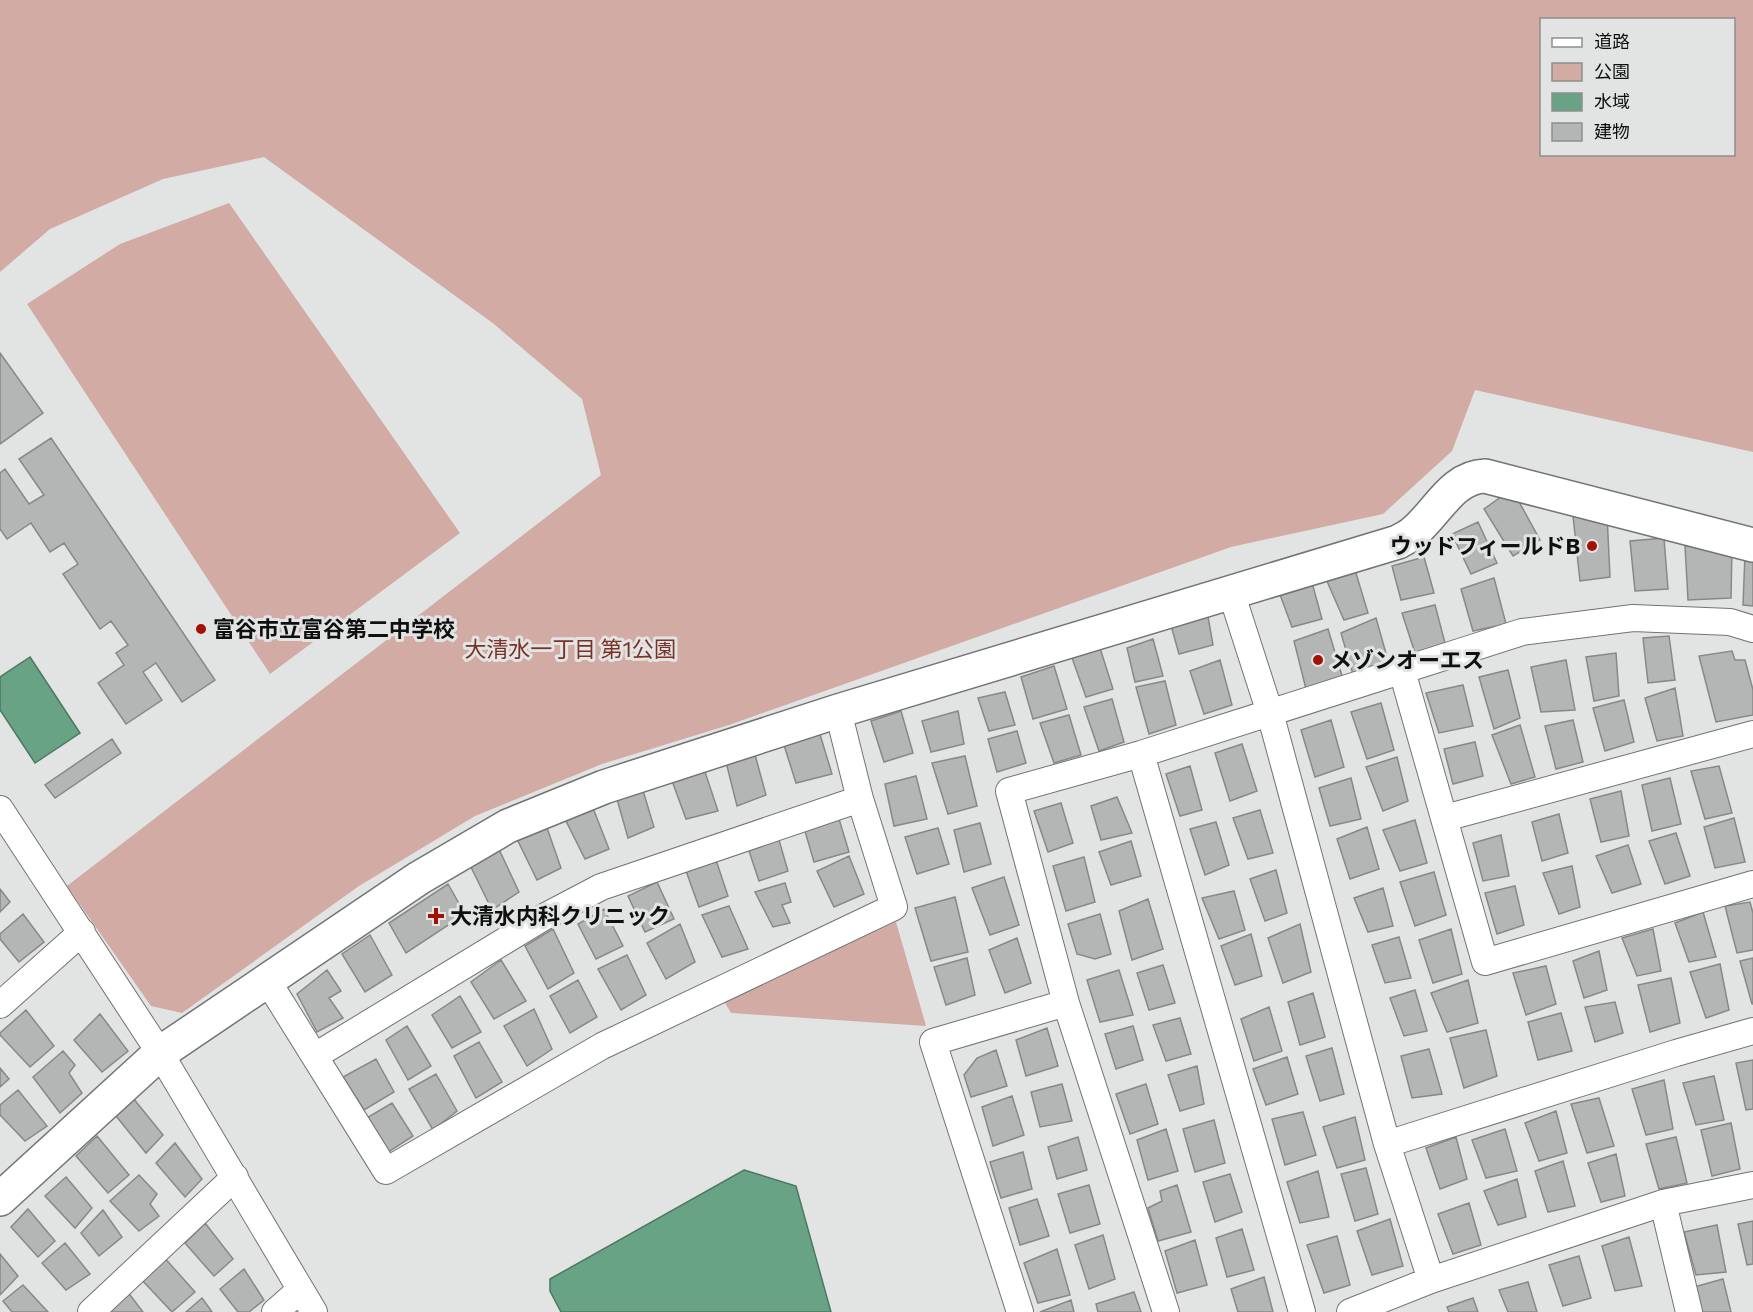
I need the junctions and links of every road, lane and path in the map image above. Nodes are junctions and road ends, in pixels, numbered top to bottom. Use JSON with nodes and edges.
{"nodes":[{"id":1,"x":1753,"y":545,"type":"edge"},
{"id":2,"x":1231,"y":591,"type":"junction"},
{"id":3,"x":1753,"y":629,"type":"edge"},
{"id":4,"x":1402,"y":671,"type":"junction"},
{"id":5,"x":838,"y":711,"type":"junction"},
{"id":6,"x":1270,"y":713,"type":"junction"},
{"id":7,"x":1753,"y":734,"type":"edge"},
{"id":8,"x":1142,"y":754,"type":"junction"},
{"id":9,"x":860,"y":799,"type":"junction"},
{"id":10,"x":1445,"y":818,"type":"junction"},
{"id":11,"x":3,"y":822,"type":"edge"},
{"id":12,"x":1753,"y":884,"type":"edge"},
{"id":13,"x":82,"y":932,"type":"junction"},
{"id":14,"x":267,"y":980,"type":"junction"},
{"id":15,"x":1066,"y":1003,"type":"junction"},
{"id":16,"x":0,"y":1005,"type":"edge"},
{"id":17,"x":1753,"y":1031,"type":"edge"},
{"id":18,"x":160,"y":1053,"type":"junction"},
{"id":19,"x":315,"y":1056,"type":"junction"},
{"id":20,"x":1387,"y":1144,"type":"junction"},
{"id":21,"x":235,"y":1177,"type":"junction"},
{"id":22,"x":1753,"y":1185,"type":"edge"},
{"id":23,"x":0,"y":1199,"type":"edge"},
{"id":24,"x":1663,"y":1203,"type":"junction"},
{"id":25,"x":1431,"y":1280,"type":"junction"},
{"id":26,"x":300,"y":1290,"type":"junction"},
{"id":27,"x":90,"y":1312,"type":"edge"},
{"id":28,"x":275,"y":1312,"type":"edge"},
{"id":29,"x":314,"y":1312,"type":"edge"},
{"id":30,"x":1020,"y":1312,"type":"edge"},
{"id":31,"x":1166,"y":1312,"type":"edge"},
{"id":32,"x":1302,"y":1312,"type":"edge"},
{"id":33,"x":1350,"y":1312,"type":"edge"},
{"id":34,"x":1689,"y":1312,"type":"edge"}],
"edges":[{"from":1,"to":2,"type":"street"},
{"from":2,"to":5,"type":"street"},
{"from":2,"to":6,"type":"street"},
{"from":3,"to":4,"type":"street"},
{"from":4,"to":6,"type":"street"},
{"from":4,"to":10,"type":"street"},
{"from":5,"to":9,"type":"street"},
{"from":5,"to":14,"type":"street"},
{"from":6,"to":8,"type":"street"},
{"from":6,"to":20,"type":"street"},
{"from":7,"to":10,"type":"street"},
{"from":8,"to":15,"type":"street"},
{"from":8,"to":32,"type":"street"},
{"from":9,"to":19,"type":"street"},
{"from":9,"to":19,"type":"street"},
{"from":10,"to":12,"type":"street"},
{"from":11,"to":13,"type":"street"},
{"from":13,"to":16,"type":"street"},
{"from":13,"to":18,"type":"street"},
{"from":14,"to":18,"type":"street"},
{"from":14,"to":19,"type":"street"},
{"from":15,"to":30,"type":"street"},
{"from":15,"to":31,"type":"street"},
{"from":17,"to":20,"type":"street"},
{"from":18,"to":21,"type":"street"},
{"from":18,"to":23,"type":"street"},
{"from":20,"to":25,"type":"street"},
{"from":21,"to":26,"type":"street"},
{"from":21,"to":27,"type":"street"},
{"from":22,"to":24,"type":"street"},
{"from":24,"to":25,"type":"street"},
{"from":24,"to":34,"type":"street"},
{"from":25,"to":33,"type":"street"},
{"from":26,"to":28,"type":"street"},
{"from":26,"to":29,"type":"street"}]}
